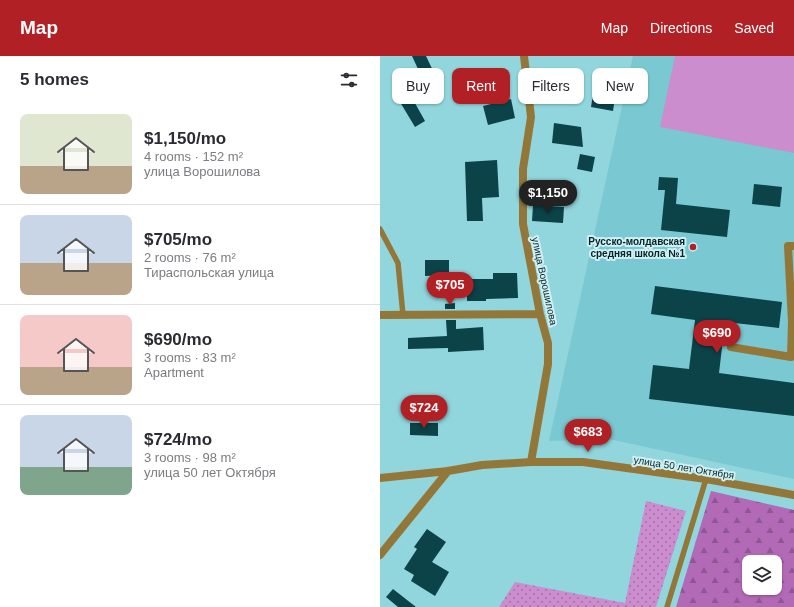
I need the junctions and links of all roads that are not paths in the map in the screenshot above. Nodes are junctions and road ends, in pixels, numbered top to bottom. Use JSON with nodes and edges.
{"nodes":[{"id":1,"x":524,"y":56,"type":"edge"},
{"id":2,"x":380,"y":229,"type":"edge"},
{"id":3,"x":794,"y":246,"type":"edge"},
{"id":4,"x":540,"y":314,"type":"junction"},
{"id":5,"x":380,"y":315,"type":"edge"},
{"id":6,"x":403,"y":315,"type":"junction"},
{"id":7,"x":731,"y":347,"type":"dead end"},
{"id":8,"x":531,"y":462,"type":"junction"},
{"id":9,"x":448,"y":470,"type":"junction"},
{"id":10,"x":380,"y":478,"type":"edge"},
{"id":11,"x":706,"y":479,"type":"junction"},
{"id":12,"x":794,"y":495,"type":"edge"},
{"id":13,"x":380,"y":555,"type":"edge"},
{"id":14,"x":666,"y":607,"type":"edge"}],
"edges":[{"from":1,"to":4,"type":"street","name":"улица Ворошилова"},
{"from":2,"to":6,"type":"lane"},
{"from":3,"to":7,"type":"street"},
{"from":4,"to":6,"type":"street"},
{"from":4,"to":8,"type":"street","name":"улица Ворошилова"},
{"from":5,"to":6,"type":"street"},
{"from":8,"to":9,"type":"street","name":"улица 50 лет Октября"},
{"from":8,"to":11,"type":"street","name":"улица 50 лет Октября"},
{"from":9,"to":10,"type":"street","name":"улица 50 лет Октября"},
{"from":9,"to":13,"type":"street"},
{"from":11,"to":12,"type":"street","name":"улица 50 лет Октября"},
{"from":11,"to":14,"type":"lane"}]}
